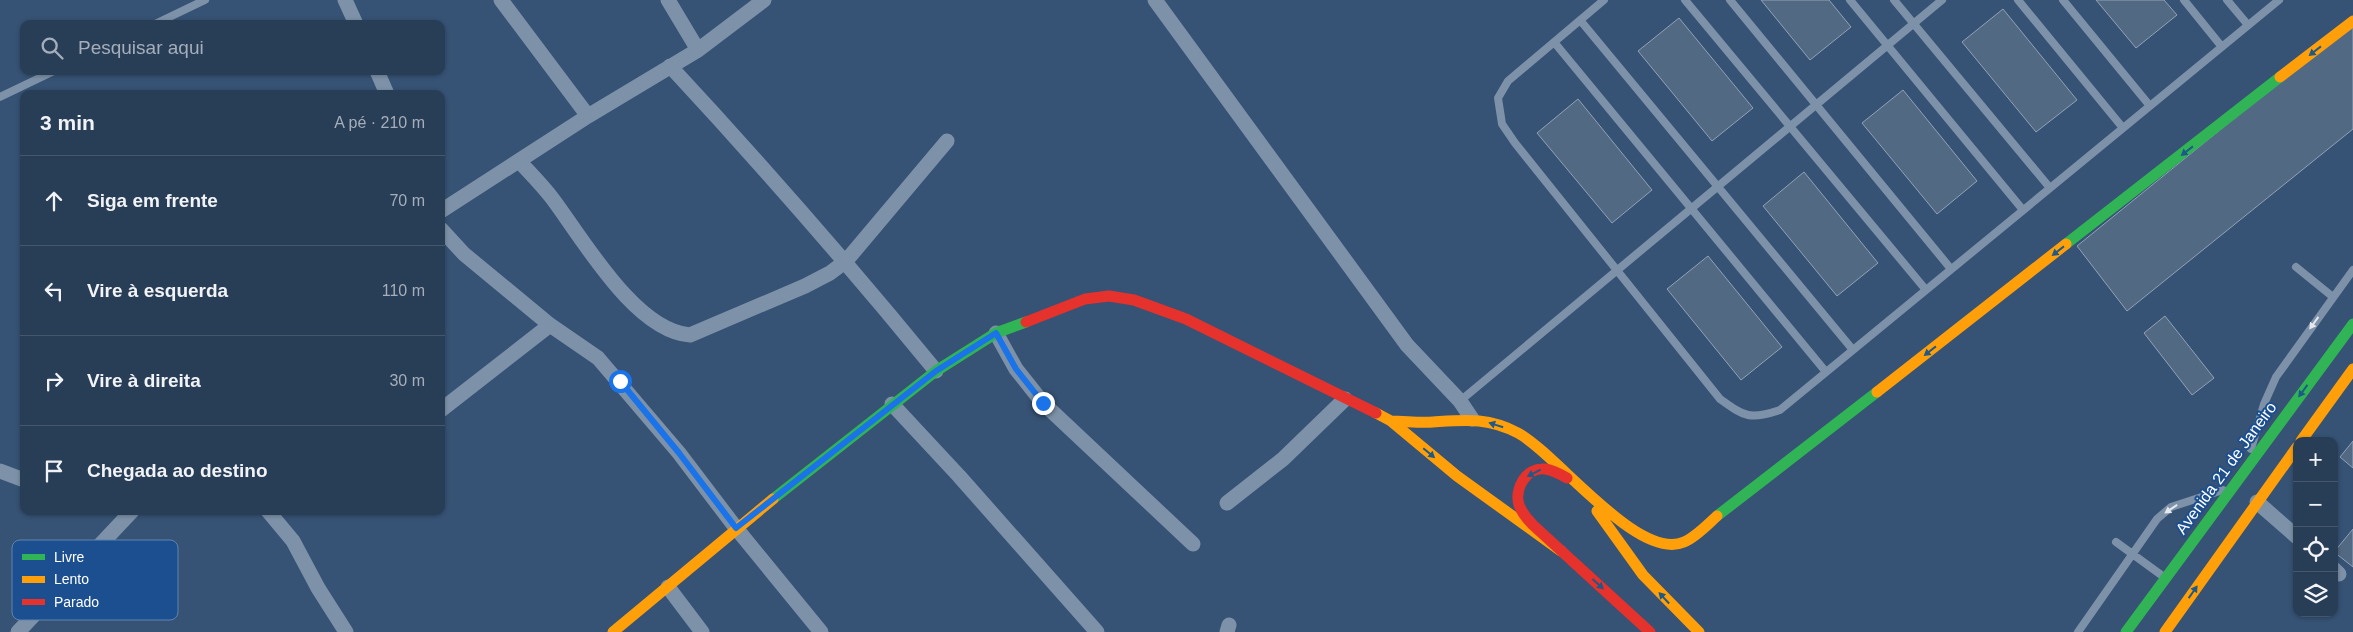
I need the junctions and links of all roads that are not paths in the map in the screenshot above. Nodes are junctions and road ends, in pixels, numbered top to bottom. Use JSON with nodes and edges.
{"nodes":[{"id":1,"x":205,"y":0,"type":"edge"},
{"id":2,"x":345,"y":0,"type":"edge"},
{"id":3,"x":502,"y":0,"type":"edge"},
{"id":4,"x":668,"y":0,"type":"edge"},
{"id":5,"x":764,"y":0,"type":"edge"},
{"id":6,"x":1155,"y":0,"type":"edge"},
{"id":7,"x":1604,"y":0,"type":"edge"},
{"id":8,"x":1685,"y":0,"type":"edge"},
{"id":9,"x":1730,"y":0,"type":"edge"},
{"id":10,"x":1850,"y":0,"type":"edge"},
{"id":11,"x":1894,"y":0,"type":"edge"},
{"id":12,"x":1942,"y":0,"type":"edge"},
{"id":13,"x":2018,"y":0,"type":"edge"},
{"id":14,"x":2062,"y":0,"type":"edge"},
{"id":15,"x":2184,"y":0,"type":"edge"},
{"id":16,"x":2228,"y":0,"type":"edge"},
{"id":17,"x":2279,"y":0,"type":"edge"},
{"id":18,"x":163,"y":20,"type":"edge"},
{"id":19,"x":354,"y":20,"type":"edge"},
{"id":20,"x":1580,"y":20,"type":"junction"},
{"id":21,"x":2353,"y":21,"type":"edge"},
{"id":22,"x":1914,"y":23,"type":"junction"},
{"id":23,"x":2248,"y":25,"type":"junction"},
{"id":24,"x":1554,"y":42,"type":"junction"},
{"id":25,"x":1887,"y":45,"type":"junction"},
{"id":26,"x":2222,"y":47,"type":"junction"},
{"id":27,"x":698,"y":50,"type":"junction"},
{"id":28,"x":670,"y":66,"type":"junction"},
{"id":29,"x":46,"y":75,"type":"edge"},
{"id":30,"x":378,"y":75,"type":"edge"},
{"id":31,"x":385,"y":90,"type":"edge"},
{"id":32,"x":0,"y":97,"type":"edge"},
{"id":33,"x":1816,"y":105,"type":"junction"},
{"id":34,"x":2150,"y":106,"type":"junction"},
{"id":35,"x":588,"y":116,"type":"junction"},
{"id":36,"x":1790,"y":126,"type":"junction"},
{"id":37,"x":2123,"y":128,"type":"junction"},
{"id":38,"x":947,"y":140,"type":"dead end"},
{"id":39,"x":519,"y":161,"type":"junction"},
{"id":40,"x":1718,"y":186,"type":"junction"},
{"id":41,"x":2050,"y":188,"type":"junction"},
{"id":42,"x":445,"y":205,"type":"edge"},
{"id":43,"x":1692,"y":208,"type":"junction"},
{"id":44,"x":2023,"y":210,"type":"junction"},
{"id":45,"x":445,"y":233,"type":"edge"},
{"id":46,"x":846,"y":260,"type":"junction"},
{"id":47,"x":2296,"y":267,"type":"dead end"},
{"id":48,"x":1951,"y":269,"type":"junction"},
{"id":49,"x":1617,"y":270,"type":"junction"},
{"id":50,"x":2353,"y":270,"type":"edge"},
{"id":51,"x":1926,"y":290,"type":"junction"},
{"id":52,"x":2333,"y":297,"type":"junction"},
{"id":53,"x":2353,"y":324,"type":"edge"},
{"id":54,"x":550,"y":325,"type":"junction"},
{"id":55,"x":996,"y":333,"type":"junction"},
{"id":56,"x":1853,"y":350,"type":"junction"},
{"id":57,"x":2353,"y":369,"type":"edge"},
{"id":58,"x":936,"y":371,"type":"junction"},
{"id":59,"x":1826,"y":372,"type":"junction"},
{"id":60,"x":1345,"y":399,"type":"junction"},
{"id":61,"x":1460,"y":401,"type":"junction"},
{"id":62,"x":892,"y":404,"type":"junction"},
{"id":63,"x":445,"y":407,"type":"edge"},
{"id":64,"x":1472,"y":419,"type":"junction"},
{"id":65,"x":1391,"y":421,"type":"junction"},
{"id":66,"x":2304,"y":437,"type":"edge"},
{"id":67,"x":2293,"y":452,"type":"edge"},
{"id":68,"x":2245,"y":470,"type":"junction"},
{"id":69,"x":0,"y":471,"type":"edge"},
{"id":70,"x":20,"y":478,"type":"edge"},
{"id":71,"x":1578,"y":483,"type":"junction"},
{"id":72,"x":2233,"y":487,"type":"junction"},
{"id":73,"x":2257,"y":502,"type":"junction"},
{"id":74,"x":1227,"y":504,"type":"dead end"},
{"id":75,"x":128,"y":515,"type":"edge"},
{"id":76,"x":271,"y":515,"type":"edge"},
{"id":77,"x":736,"y":528,"type":"junction"},
{"id":78,"x":2293,"y":534,"type":"edge"},
{"id":79,"x":105,"y":540,"type":"edge"},
{"id":80,"x":2116,"y":542,"type":"dead end"},
{"id":81,"x":1193,"y":544,"type":"dead end"},
{"id":82,"x":1561,"y":551,"type":"junction"},
{"id":83,"x":2132,"y":554,"type":"junction"},
{"id":84,"x":2166,"y":579,"type":"junction"},
{"id":85,"x":668,"y":587,"type":"junction"},
{"id":86,"x":29,"y":620,"type":"edge"},
{"id":87,"x":1642,"y":630,"type":"edge"},
{"id":88,"x":18,"y":632,"type":"edge"},
{"id":89,"x":346,"y":632,"type":"edge"},
{"id":90,"x":613,"y":632,"type":"edge"},
{"id":91,"x":702,"y":632,"type":"edge"},
{"id":92,"x":821,"y":632,"type":"edge"},
{"id":93,"x":1097,"y":632,"type":"edge"},
{"id":94,"x":1699,"y":632,"type":"edge"},
{"id":95,"x":2078,"y":632,"type":"edge"},
{"id":96,"x":2126,"y":632,"type":"edge"},
{"id":97,"x":2165,"y":632,"type":"edge"}],
"edges":[{"from":1,"to":18,"type":"lane"},
{"from":2,"to":19,"type":"street"},
{"from":3,"to":35,"type":"street"},
{"from":4,"to":27,"type":"street"},
{"from":5,"to":27,"type":"street"},
{"from":6,"to":61,"type":"street"},
{"from":7,"to":20,"type":"lane"},
{"from":8,"to":36,"type":"lane"},
{"from":9,"to":33,"type":"lane"},
{"from":10,"to":25,"type":"lane"},
{"from":11,"to":22,"type":"lane"},
{"from":12,"to":22,"type":"lane"},
{"from":13,"to":37,"type":"lane"},
{"from":14,"to":34,"type":"lane"},
{"from":15,"to":26,"type":"lane"},
{"from":16,"to":23,"type":"lane"},
{"from":17,"to":23,"type":"lane"},
{"from":20,"to":24,"type":"lane"},
{"from":20,"to":40,"type":"lane"},
{"from":21,"to":71,"type":"street","one_way":true},
{"from":22,"to":25,"type":"lane"},
{"from":22,"to":41,"type":"lane"},
{"from":23,"to":26,"type":"lane"},
{"from":24,"to":43,"type":"lane"},
{"from":24,"to":49,"type":"lane"},
{"from":25,"to":33,"type":"lane"},
{"from":25,"to":44,"type":"lane"},
{"from":26,"to":34,"type":"lane"},
{"from":27,"to":28,"type":"street"},
{"from":28,"to":35,"type":"street"},
{"from":28,"to":46,"type":"street"},
{"from":29,"to":32,"type":"lane"},
{"from":30,"to":31,"type":"street"},
{"from":33,"to":36,"type":"lane"},
{"from":33,"to":48,"type":"lane"},
{"from":34,"to":37,"type":"lane"},
{"from":35,"to":39,"type":"street"},
{"from":36,"to":40,"type":"lane"},
{"from":36,"to":51,"type":"lane"},
{"from":37,"to":41,"type":"lane"},
{"from":38,"to":46,"type":"street"},
{"from":39,"to":42,"type":"street"},
{"from":39,"to":46,"type":"street"},
{"from":40,"to":43,"type":"lane"},
{"from":40,"to":56,"type":"lane"},
{"from":41,"to":44,"type":"lane"},
{"from":43,"to":49,"type":"lane"},
{"from":43,"to":59,"type":"lane"},
{"from":44,"to":48,"type":"lane"},
{"from":45,"to":54,"type":"street"},
{"from":46,"to":58,"type":"street"},
{"from":47,"to":52,"type":"lane"},
{"from":48,"to":51,"type":"lane"},
{"from":49,"to":59,"type":"lane"},
{"from":49,"to":61,"type":"lane"},
{"from":50,"to":52,"type":"lane"},
{"from":51,"to":56,"type":"lane"},
{"from":52,"to":68,"type":"lane","one_way":true},
{"from":53,"to":68,"type":"street","name":"Avenida 21 de Janeiro","one_way":true},
{"from":54,"to":63,"type":"street"},
{"from":54,"to":77,"type":"street"},
{"from":55,"to":58,"type":"street"},
{"from":55,"to":60,"type":"street"},
{"from":55,"to":81,"type":"street"},
{"from":56,"to":59,"type":"lane"},
{"from":57,"to":66,"type":"street"},
{"from":58,"to":62,"type":"street"},
{"from":60,"to":65,"type":"street"},
{"from":60,"to":74,"type":"street"},
{"from":61,"to":64,"type":"street"},
{"from":62,"to":77,"type":"street"},
{"from":62,"to":93,"type":"street"},
{"from":64,"to":65,"type":"street"},
{"from":71,"to":64,"type":"street","one_way":true},
{"from":65,"to":82,"type":"street","one_way":true},
{"from":67,"to":73,"type":"street"},
{"from":68,"to":72,"type":"street","name":"Avenida 21 de Janeiro"},
{"from":69,"to":70,"type":"street"},
{"from":71,"to":82,"type":"street","one_way":true},
{"from":94,"to":71,"type":"street","one_way":true},
{"from":72,"to":83,"type":"lane","one_way":true},
{"from":72,"to":84,"type":"street","name":"Avenida 21 de Janeiro"},
{"from":73,"to":78,"type":"street"},
{"from":97,"to":73,"type":"street","one_way":true},
{"from":75,"to":79,"type":"street"},
{"from":76,"to":89,"type":"street"},
{"from":77,"to":85,"type":"street"},
{"from":77,"to":92,"type":"street"},
{"from":80,"to":83,"type":"lane"},
{"from":82,"to":87,"type":"street","one_way":true},
{"from":83,"to":84,"type":"lane"},
{"from":83,"to":95,"type":"lane"},
{"from":84,"to":96,"type":"street","name":"Avenida 21 de Janeiro"},
{"from":85,"to":90,"type":"street"},
{"from":85,"to":91,"type":"street"},
{"from":86,"to":88,"type":"street"}]}
